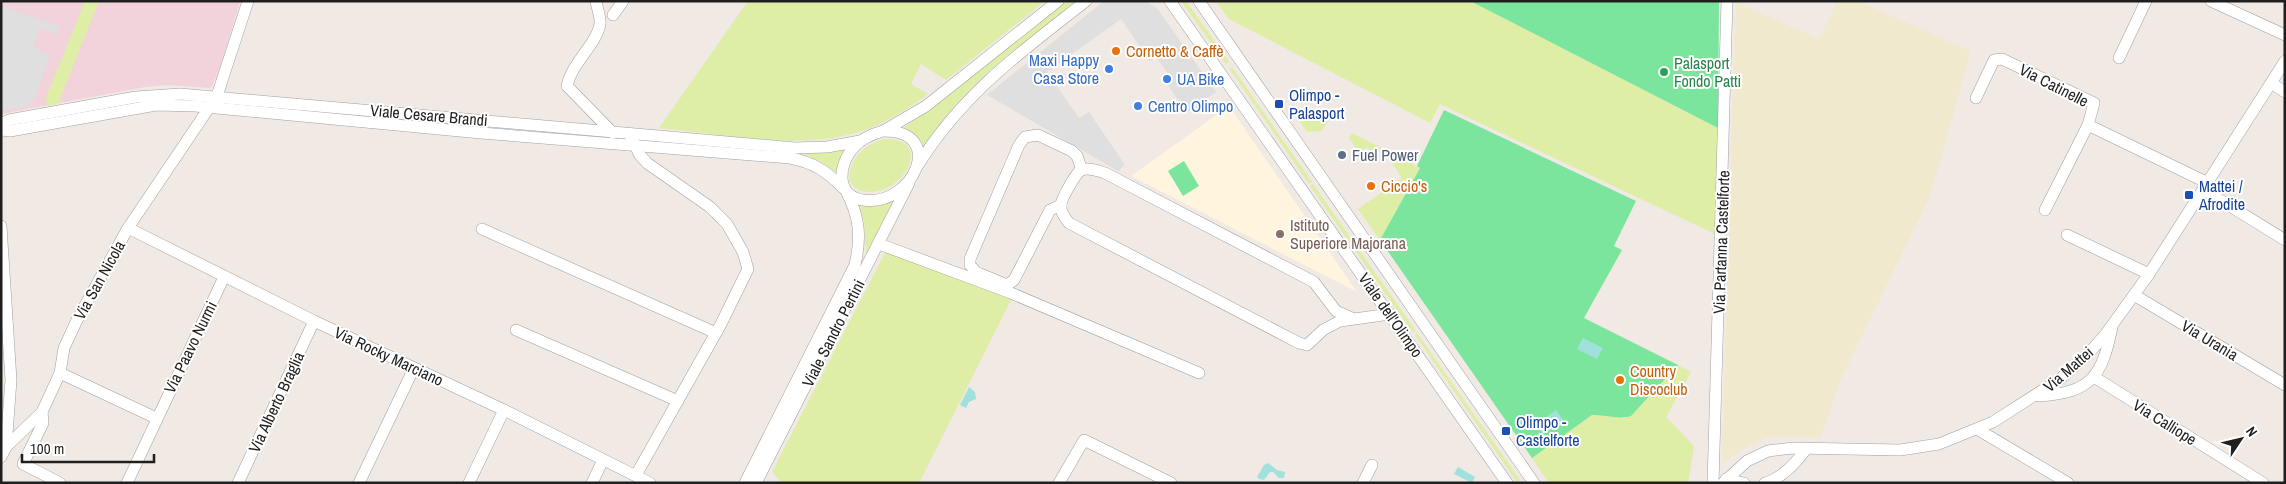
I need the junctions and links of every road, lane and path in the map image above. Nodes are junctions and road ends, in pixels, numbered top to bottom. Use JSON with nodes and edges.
{"nodes":[{"id":1,"x":248,"y":1,"type":"edge"},
{"id":2,"x":596,"y":1,"type":"edge"},
{"id":3,"x":623,"y":1,"type":"edge"},
{"id":4,"x":1058,"y":1,"type":"edge"},
{"id":5,"x":1086,"y":1,"type":"edge"},
{"id":6,"x":1170,"y":1,"type":"edge"},
{"id":7,"x":1199,"y":1,"type":"edge"},
{"id":8,"x":1727,"y":1,"type":"edge"},
{"id":9,"x":2146,"y":1,"type":"edge"},
{"id":10,"x":2212,"y":1,"type":"edge"},
{"id":11,"x":613,"y":15,"type":"dead end"},
{"id":12,"x":2285,"y":35,"type":"edge"},
{"id":13,"x":2119,"y":58,"type":"dead end"},
{"id":14,"x":2285,"y":61,"type":"edge"},
{"id":15,"x":2270,"y":83,"type":"junction"},
{"id":16,"x":2285,"y":92,"type":"edge"},
{"id":17,"x":217,"y":96,"type":"junction"},
{"id":18,"x":1976,"y":98,"type":"dead end"},
{"id":19,"x":210,"y":107,"type":"junction"},
{"id":20,"x":1,"y":124,"type":"edge"},
{"id":21,"x":2088,"y":125,"type":"junction"},
{"id":22,"x":1,"y":130,"type":"edge"},
{"id":23,"x":610,"y":131,"type":"junction"},
{"id":24,"x":883,"y":131,"type":"junction"},
{"id":25,"x":860,"y":141,"type":"junction"},
{"id":26,"x":635,"y":144,"type":"junction"},
{"id":27,"x":918,"y":165,"type":"junction"},
{"id":28,"x":1082,"y":170,"type":"junction"},
{"id":29,"x":909,"y":183,"type":"junction"},
{"id":30,"x":2206,"y":187,"type":"junction"},
{"id":31,"x":845,"y":190,"type":"junction"},
{"id":32,"x":1061,"y":205,"type":"junction"},
{"id":33,"x":2045,"y":210,"type":"dead end"},
{"id":34,"x":1,"y":226,"type":"edge"},
{"id":35,"x":128,"y":228,"type":"junction"},
{"id":36,"x":482,"y":229,"type":"dead end"},
{"id":37,"x":2067,"y":235,"type":"dead end"},
{"id":38,"x":2285,"y":240,"type":"edge"},
{"id":39,"x":879,"y":244,"type":"junction"},
{"id":40,"x":2149,"y":274,"type":"junction"},
{"id":41,"x":224,"y":276,"type":"junction"},
{"id":42,"x":2134,"y":294,"type":"junction"},
{"id":43,"x":1390,"y":314,"type":"junction"},
{"id":44,"x":1354,"y":319,"type":"junction"},
{"id":45,"x":314,"y":321,"type":"junction"},
{"id":46,"x":2112,"y":325,"type":"junction"},
{"id":47,"x":516,"y":330,"type":"dead end"},
{"id":48,"x":716,"y":332,"type":"junction"},
{"id":49,"x":414,"y":368,"type":"junction"},
{"id":50,"x":60,"y":373,"type":"junction"},
{"id":51,"x":1199,"y":373,"type":"dead end"},
{"id":52,"x":2094,"y":377,"type":"junction"},
{"id":53,"x":2285,"y":385,"type":"edge"},
{"id":54,"x":2037,"y":396,"type":"junction"},
{"id":55,"x":678,"y":401,"type":"junction"},
{"id":56,"x":504,"y":410,"type":"junction"},
{"id":57,"x":42,"y":412,"type":"junction"},
{"id":58,"x":156,"y":418,"type":"junction"},
{"id":59,"x":1977,"y":429,"type":"junction"},
{"id":60,"x":1806,"y":449,"type":"junction"},
{"id":61,"x":3,"y":452,"type":"edge"},
{"id":62,"x":603,"y":460,"type":"junction"},
{"id":63,"x":1372,"y":465,"type":"dead end"},
{"id":64,"x":636,"y":475,"type":"junction"},
{"id":65,"x":1724,"y":481,"type":"edge"},
{"id":66,"x":60,"y":483,"type":"edge"},
{"id":67,"x":127,"y":483,"type":"edge"},
{"id":68,"x":238,"y":483,"type":"edge"},
{"id":69,"x":359,"y":483,"type":"edge"},
{"id":70,"x":469,"y":483,"type":"edge"},
{"id":71,"x":592,"y":483,"type":"edge"},
{"id":72,"x":650,"y":483,"type":"edge"},
{"id":73,"x":745,"y":483,"type":"edge"},
{"id":74,"x":756,"y":483,"type":"edge"},
{"id":75,"x":1059,"y":483,"type":"edge"},
{"id":76,"x":1171,"y":483,"type":"edge"},
{"id":77,"x":1363,"y":483,"type":"edge"},
{"id":78,"x":1507,"y":483,"type":"edge"},
{"id":79,"x":1534,"y":483,"type":"edge"},
{"id":80,"x":1713,"y":483,"type":"edge"},
{"id":81,"x":1744,"y":483,"type":"edge"},
{"id":82,"x":1765,"y":483,"type":"edge"},
{"id":83,"x":2068,"y":483,"type":"edge"},
{"id":84,"x":2263,"y":483,"type":"edge"}],
"edges":[{"from":1,"to":17,"type":"street"},
{"from":2,"to":23,"type":"street"},
{"from":3,"to":11,"type":"street"},
{"from":4,"to":24,"type":"street"},
{"from":5,"to":27,"type":"street"},
{"from":6,"to":43,"type":"street","name":"Viale dell'Olimpo"},
{"from":7,"to":79,"type":"street","name":"Viale dell'Olimpo"},
{"from":8,"to":80,"type":"street","name":"Via Partanna Castelforte"},
{"from":9,"to":13,"type":"street"},
{"from":10,"to":12,"type":"street"},
{"from":14,"to":15,"type":"street","name":"Via Mattei"},
{"from":15,"to":16,"type":"street"},
{"from":15,"to":30,"type":"street","name":"Via Mattei"},
{"from":17,"to":19,"type":"street","name":"Via San Nicola"},
{"from":17,"to":20,"type":"street","name":"Viale Cesare Brandi"},
{"from":17,"to":23,"type":"street","name":"Viale Cesare Brandi"},
{"from":18,"to":21,"type":"street","name":"Via Catinelle"},
{"from":19,"to":22,"type":"street","name":"Viale Cesare Brandi"},
{"from":19,"to":26,"type":"street","name":"Viale Cesare Brandi"},
{"from":19,"to":35,"type":"street","name":"Via San Nicola"},
{"from":21,"to":30,"type":"street","name":"Via Catinelle"},
{"from":21,"to":33,"type":"street"},
{"from":23,"to":25,"type":"street","name":"Viale Cesare Brandi"},
{"from":23,"to":26,"type":"street"},
{"from":24,"to":25,"type":"street"},
{"from":24,"to":27,"type":"street"},
{"from":25,"to":31,"type":"street"},
{"from":26,"to":31,"type":"street","name":"Viale Cesare Brandi"},
{"from":26,"to":48,"type":"street"},
{"from":27,"to":29,"type":"street"},
{"from":28,"to":32,"type":"street"},
{"from":28,"to":32,"type":"street"},
{"from":28,"to":44,"type":"street"},
{"from":29,"to":31,"type":"street"},
{"from":29,"to":39,"type":"street","name":"Viale Sandro Pertini"},
{"from":30,"to":38,"type":"street","name":"Via Catinelle"},
{"from":30,"to":40,"type":"street","name":"Via Mattei"},
{"from":31,"to":73,"type":"street","name":"Viale Sandro Pertini"},
{"from":32,"to":44,"type":"street"},
{"from":34,"to":61,"type":"street"},
{"from":35,"to":41,"type":"street","name":"Via Rocky Marciano"},
{"from":35,"to":50,"type":"street","name":"Via San Nicola"},
{"from":36,"to":48,"type":"street"},
{"from":37,"to":40,"type":"street"},
{"from":39,"to":51,"type":"street"},
{"from":39,"to":74,"type":"street","name":"Viale Sandro Pertini"},
{"from":40,"to":42,"type":"street","name":"Via Mattei"},
{"from":41,"to":45,"type":"street","name":"Via Rocky Marciano"},
{"from":41,"to":58,"type":"street","name":"Via Paavo Nurmi"},
{"from":42,"to":46,"type":"street","name":"Via Mattei"},
{"from":42,"to":53,"type":"street","name":"Via Urania"},
{"from":43,"to":44,"type":"street"},
{"from":43,"to":78,"type":"street","name":"Viale dell'Olimpo"},
{"from":45,"to":49,"type":"street","name":"Via Rocky Marciano"},
{"from":45,"to":68,"type":"street","name":"Via Alberto Braglia"},
{"from":46,"to":52,"type":"street"},
{"from":46,"to":54,"type":"street","name":"Via Mattei"},
{"from":47,"to":55,"type":"street"},
{"from":48,"to":55,"type":"street"},
{"from":49,"to":56,"type":"street","name":"Via Rocky Marciano"},
{"from":49,"to":69,"type":"street"},
{"from":50,"to":57,"type":"street","name":"Via San Nicola"},
{"from":50,"to":58,"type":"street"},
{"from":52,"to":54,"type":"street"},
{"from":52,"to":84,"type":"street","name":"Via Calliope"},
{"from":54,"to":59,"type":"street","name":"Via Mattei"},
{"from":55,"to":64,"type":"street"},
{"from":56,"to":62,"type":"street","name":"Via Rocky Marciano"},
{"from":56,"to":70,"type":"street"},
{"from":57,"to":61,"type":"street","name":"Via San Nicola"},
{"from":57,"to":66,"type":"street"},
{"from":58,"to":67,"type":"street","name":"Via Paavo Nurmi"},
{"from":59,"to":60,"type":"street","name":"Via Mattei"},
{"from":59,"to":83,"type":"street"},
{"from":60,"to":65,"type":"street","name":"Via Mattei"},
{"from":60,"to":82,"type":"street"},
{"from":62,"to":64,"type":"street","name":"Via Rocky Marciano"},
{"from":62,"to":71,"type":"street"},
{"from":63,"to":77,"type":"street"},
{"from":64,"to":72,"type":"street","name":"Via Rocky Marciano"},
{"from":65,"to":81,"type":"street"},
{"from":75,"to":76,"type":"street"}]}
